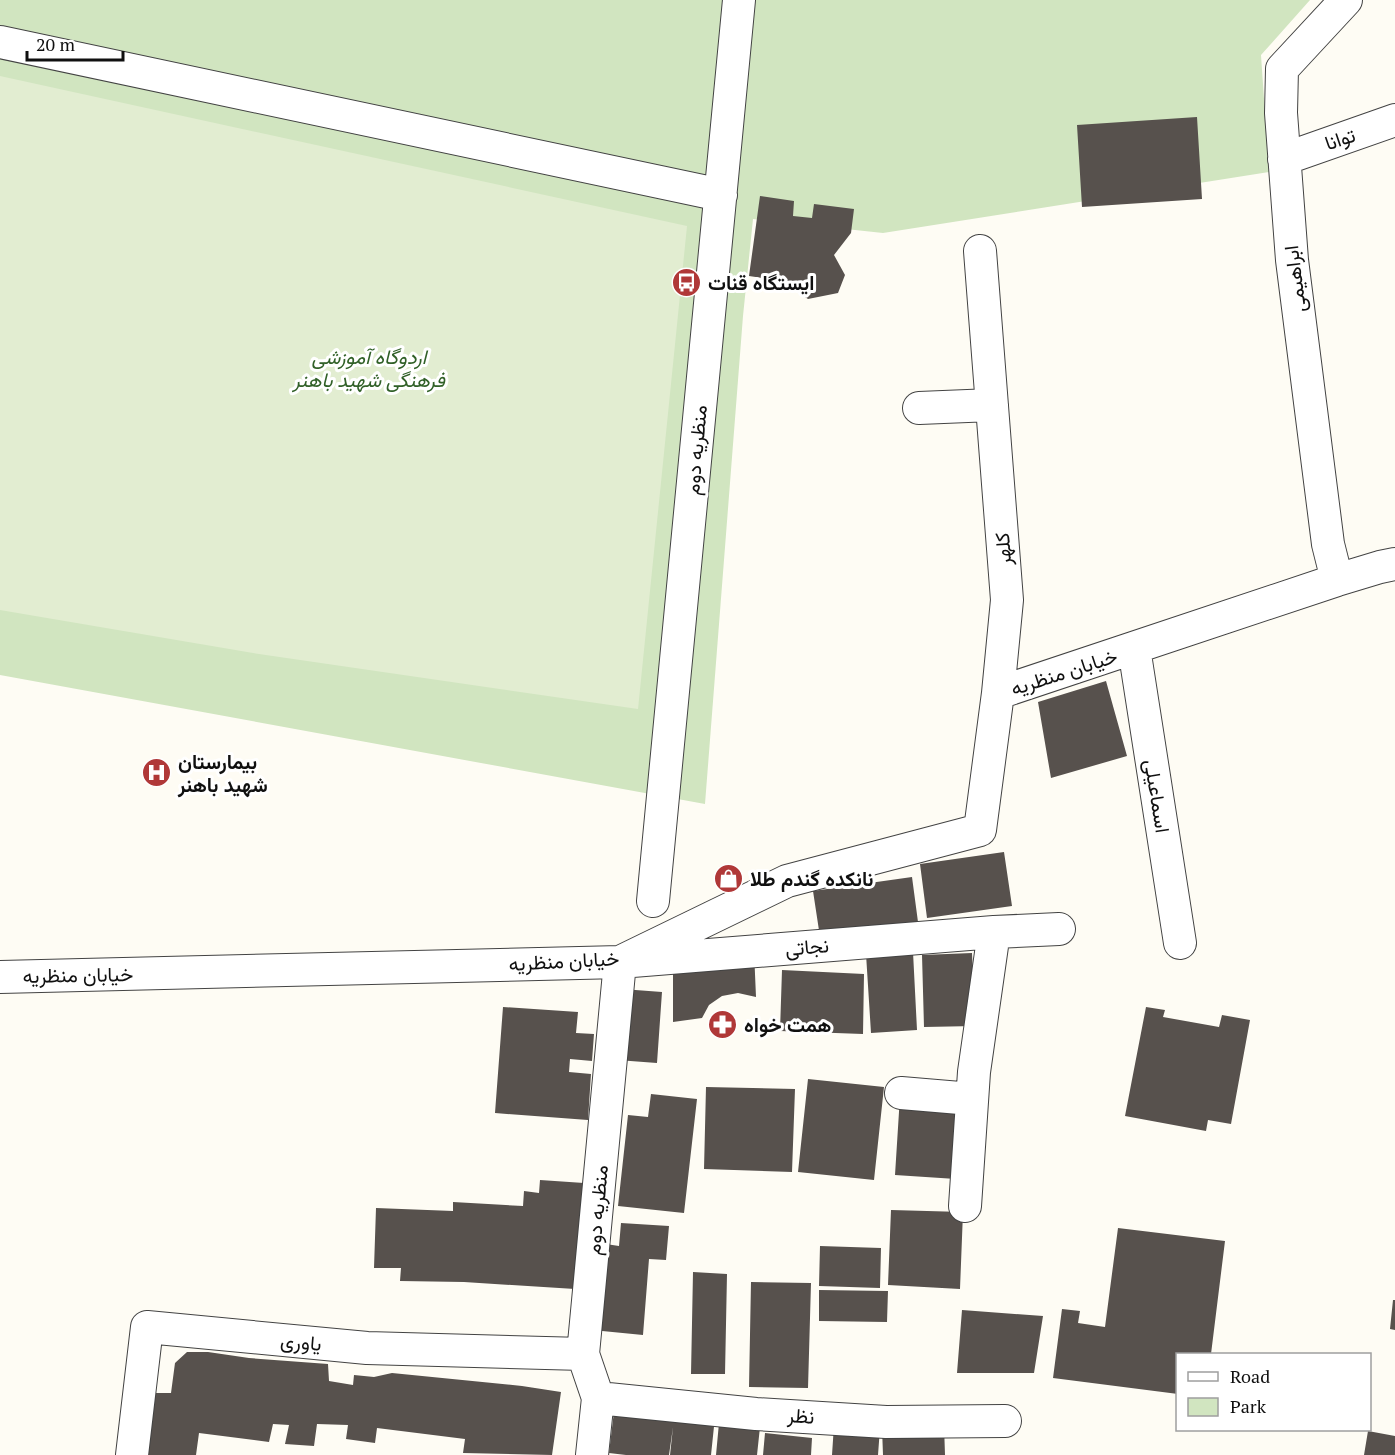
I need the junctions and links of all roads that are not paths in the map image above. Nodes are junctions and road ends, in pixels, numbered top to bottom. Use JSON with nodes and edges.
{"nodes":[{"id":1,"x":739,"y":0,"type":"edge"},
{"id":2,"x":1346,"y":0,"type":"edge"},
{"id":3,"x":0,"y":42,"type":"edge"},
{"id":4,"x":1395,"y":120,"type":"edge"},
{"id":5,"x":1284,"y":159,"type":"junction"},
{"id":6,"x":721,"y":195,"type":"junction"},
{"id":7,"x":980,"y":251,"type":"dead end"},
{"id":8,"x":992,"y":405,"type":"junction"},
{"id":9,"x":919,"y":408,"type":"dead end"},
{"id":10,"x":1395,"y":564,"type":"edge"},
{"id":11,"x":1337,"y":580,"type":"junction"},
{"id":12,"x":1134,"y":648,"type":"junction"},
{"id":13,"x":998,"y":693,"type":"junction"},
{"id":14,"x":653,"y":901,"type":"dead end"},
{"id":15,"x":1059,"y":929,"type":"dead end"},
{"id":16,"x":994,"y":932,"type":"junction"},
{"id":17,"x":1180,"y":944,"type":"dead end"},
{"id":18,"x":620,"y":962,"type":"junction"},
{"id":19,"x":0,"y":977,"type":"edge"},
{"id":20,"x":901,"y":1093,"type":"dead end"},
{"id":21,"x":972,"y":1099,"type":"junction"},
{"id":22,"x":964,"y":1206,"type":"dead end"},
{"id":23,"x":583,"y":1354,"type":"junction"},
{"id":24,"x":598,"y":1398,"type":"junction"},
{"id":25,"x":1005,"y":1421,"type":"dead end"},
{"id":26,"x":132,"y":1455,"type":"edge"},
{"id":27,"x":592,"y":1455,"type":"edge"}],
"edges":[{"from":1,"to":6,"type":"street","name":"منظریه دوم"},
{"from":2,"to":5,"type":"street","name":"ابراهیمی"},
{"from":3,"to":6,"type":"street"},
{"from":4,"to":5,"type":"street","name":"توانا"},
{"from":5,"to":11,"type":"street","name":"ابراهیمی"},
{"from":6,"to":14,"type":"street","name":"منظریه دوم"},
{"from":7,"to":8,"type":"street","name":"کلهر"},
{"from":8,"to":9,"type":"street"},
{"from":8,"to":13,"type":"street","name":"کلهر"},
{"from":10,"to":11,"type":"street","name":"خیابان منظریه"},
{"from":11,"to":12,"type":"street","name":"خیابان منظریه"},
{"from":12,"to":13,"type":"street","name":"خیابان منظریه"},
{"from":12,"to":17,"type":"street","name":"اسماعیلی"},
{"from":13,"to":18,"type":"street","name":"خیابان منظریه"},
{"from":15,"to":16,"type":"street","name":"نجاتی"},
{"from":16,"to":18,"type":"street","name":"نجاتی"},
{"from":16,"to":21,"type":"street"},
{"from":18,"to":19,"type":"street","name":"خیابان منظریه"},
{"from":18,"to":23,"type":"street","name":"منظریه دوم"},
{"from":20,"to":21,"type":"street"},
{"from":21,"to":22,"type":"street"},
{"from":23,"to":24,"type":"street","name":"منظریه دوم"},
{"from":23,"to":26,"type":"street","name":"یاوری"},
{"from":24,"to":25,"type":"street","name":"نظر"},
{"from":24,"to":27,"type":"street","name":"منظریه دوم"}]}
